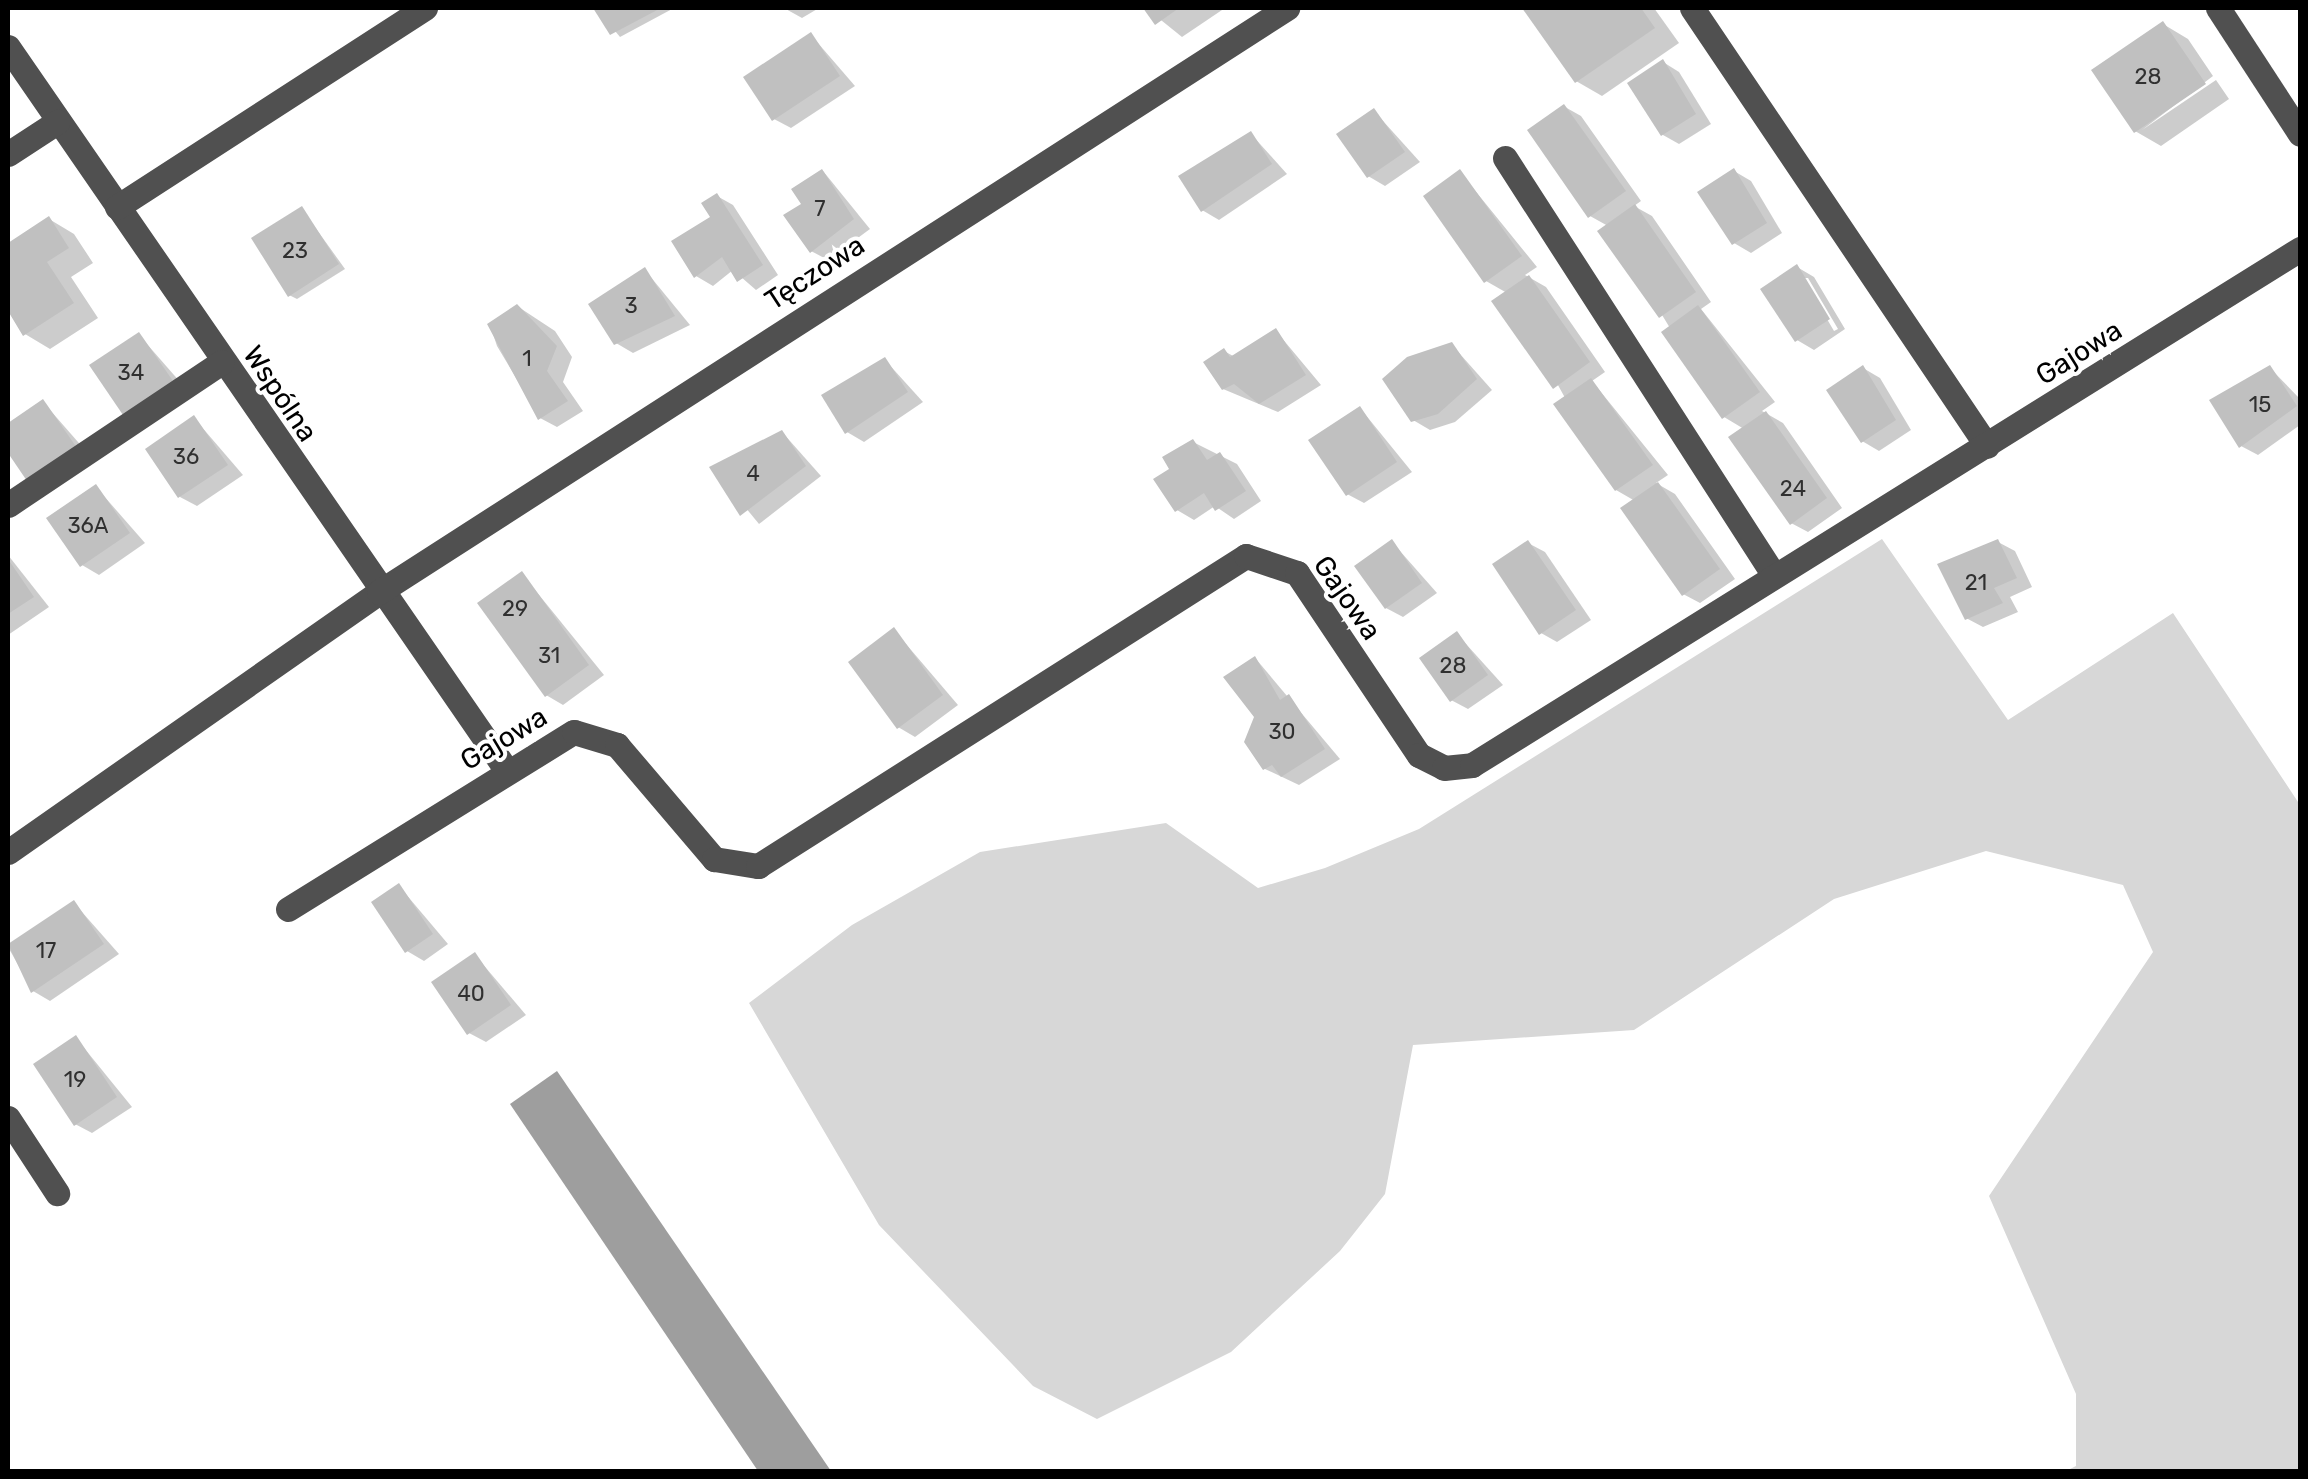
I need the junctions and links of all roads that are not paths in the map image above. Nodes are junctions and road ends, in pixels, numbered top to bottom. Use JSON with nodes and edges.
{"nodes":[{"id":1,"x":424,"y":8,"type":"edge"},
{"id":2,"x":1287,"y":8,"type":"edge"},
{"id":3,"x":1692,"y":8,"type":"edge"},
{"id":4,"x":2218,"y":8,"type":"edge"},
{"id":5,"x":8,"y":47,"type":"edge"},
{"id":6,"x":58,"y":122,"type":"junction"},
{"id":7,"x":2300,"y":134,"type":"edge"},
{"id":8,"x":8,"y":154,"type":"edge"},
{"id":9,"x":1505,"y":158,"type":"dead end"},
{"id":10,"x":117,"y":207,"type":"junction"},
{"id":11,"x":2300,"y":249,"type":"edge"},
{"id":12,"x":222,"y":362,"type":"junction"},
{"id":13,"x":1987,"y":446,"type":"junction"},
{"id":14,"x":8,"y":505,"type":"edge"},
{"id":15,"x":1774,"y":575,"type":"junction"},
{"id":16,"x":379,"y":592,"type":"junction"},
{"id":17,"x":508,"y":771,"type":"junction"},
{"id":18,"x":8,"y":852,"type":"edge"},
{"id":19,"x":288,"y":910,"type":"dead end"},
{"id":20,"x":8,"y":1118,"type":"edge"},
{"id":21,"x":56,"y":1193,"type":"dead end"}],
"edges":[{"from":1,"to":10,"type":"street"},
{"from":2,"to":16,"type":"street","name":"Tęczowa"},
{"from":3,"to":13,"type":"street"},
{"from":4,"to":7,"type":"street"},
{"from":5,"to":6,"type":"street","name":"Wspólna"},
{"from":6,"to":8,"type":"street"},
{"from":6,"to":10,"type":"street","name":"Wspólna"},
{"from":9,"to":15,"type":"street"},
{"from":10,"to":12,"type":"street","name":"Wspólna"},
{"from":11,"to":13,"type":"street","name":"Gajowa"},
{"from":12,"to":14,"type":"street"},
{"from":12,"to":16,"type":"street","name":"Wspólna"},
{"from":13,"to":15,"type":"street","name":"Gajowa"},
{"from":15,"to":17,"type":"street","name":"Gajowa"},
{"from":16,"to":17,"type":"street","name":"Wspólna"},
{"from":16,"to":18,"type":"street","name":"Tęczowa"},
{"from":17,"to":19,"type":"street","name":"Gajowa"},
{"from":20,"to":21,"type":"street"}]}
